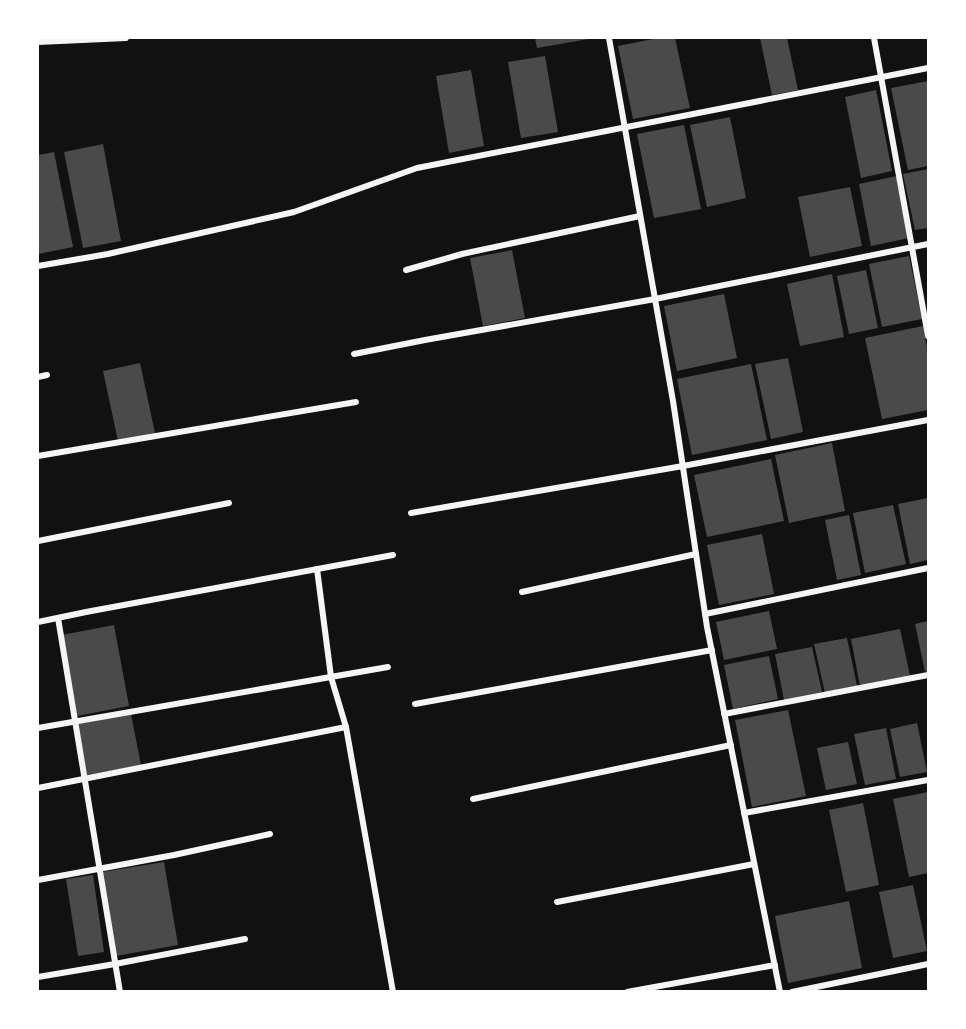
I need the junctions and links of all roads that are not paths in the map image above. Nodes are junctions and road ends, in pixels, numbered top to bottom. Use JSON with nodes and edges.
{"nodes":[{"id":1,"x":126,"y":38,"type":"edge"},
{"id":2,"x":609,"y":38,"type":"edge"},
{"id":3,"x":874,"y":38,"type":"edge"},
{"id":4,"x":38,"y":42,"type":"edge"},
{"id":5,"x":928,"y":68,"type":"edge"},
{"id":6,"x":882,"y":77,"type":"junction"},
{"id":7,"x":624,"y":128,"type":"junction"},
{"id":8,"x":640,"y":216,"type":"junction"},
{"id":9,"x":928,"y":244,"type":"edge"},
{"id":10,"x":912,"y":247,"type":"junction"},
{"id":11,"x":38,"y":266,"type":"edge"},
{"id":12,"x":406,"y":270,"type":"dead end"},
{"id":13,"x":655,"y":299,"type":"junction"},
{"id":14,"x":928,"y":336,"type":"edge"},
{"id":15,"x":354,"y":354,"type":"dead end"},
{"id":16,"x":47,"y":375,"type":"dead end"},
{"id":17,"x":38,"y":377,"type":"edge"},
{"id":18,"x":356,"y":402,"type":"dead end"},
{"id":19,"x":928,"y":420,"type":"edge"},
{"id":20,"x":38,"y":456,"type":"edge"},
{"id":21,"x":683,"y":466,"type":"junction"},
{"id":22,"x":229,"y":503,"type":"dead end"},
{"id":23,"x":411,"y":513,"type":"dead end"},
{"id":24,"x":38,"y":541,"type":"edge"},
{"id":25,"x":696,"y":554,"type":"junction"},
{"id":26,"x":393,"y":555,"type":"dead end"},
{"id":27,"x":928,"y":568,"type":"edge"},
{"id":28,"x":316,"y":569,"type":"junction"},
{"id":29,"x":522,"y":592,"type":"dead end"},
{"id":30,"x":705,"y":614,"type":"junction"},
{"id":31,"x":58,"y":618,"type":"junction"},
{"id":32,"x":38,"y":622,"type":"edge"},
{"id":33,"x":712,"y":650,"type":"junction"},
{"id":34,"x":388,"y":667,"type":"dead end"},
{"id":35,"x":928,"y":675,"type":"edge"},
{"id":36,"x":331,"y":677,"type":"junction"},
{"id":37,"x":415,"y":704,"type":"dead end"},
{"id":38,"x":724,"y":714,"type":"junction"},
{"id":39,"x":75,"y":721,"type":"junction"},
{"id":40,"x":346,"y":727,"type":"junction"},
{"id":41,"x":38,"y":728,"type":"edge"},
{"id":42,"x":730,"y":745,"type":"junction"},
{"id":43,"x":85,"y":780,"type":"junction"},
{"id":44,"x":928,"y":780,"type":"edge"},
{"id":45,"x":38,"y":788,"type":"edge"},
{"id":46,"x":473,"y":799,"type":"dead end"},
{"id":47,"x":744,"y":813,"type":"junction"},
{"id":48,"x":270,"y":834,"type":"dead end"},
{"id":49,"x":754,"y":864,"type":"junction"},
{"id":50,"x":101,"y":869,"type":"junction"},
{"id":51,"x":38,"y":880,"type":"edge"},
{"id":52,"x":556,"y":902,"type":"dead end"},
{"id":53,"x":245,"y":939,"type":"dead end"},
{"id":54,"x":116,"y":964,"type":"junction"},
{"id":55,"x":928,"y":964,"type":"edge"},
{"id":56,"x":775,"y":965,"type":"junction"},
{"id":57,"x":38,"y":977,"type":"edge"},
{"id":58,"x":120,"y":992,"type":"edge"},
{"id":59,"x":393,"y":992,"type":"edge"},
{"id":60,"x":627,"y":992,"type":"edge"},
{"id":61,"x":780,"y":992,"type":"edge"},
{"id":62,"x":792,"y":992,"type":"edge"}],
"edges":[{"from":1,"to":4,"type":"street"},
{"from":2,"to":7,"type":"street"},
{"from":3,"to":6,"type":"street"},
{"from":5,"to":6,"type":"street"},
{"from":6,"to":7,"type":"street"},
{"from":6,"to":10,"type":"street"},
{"from":7,"to":8,"type":"street"},
{"from":7,"to":11,"type":"street"},
{"from":8,"to":12,"type":"street"},
{"from":8,"to":13,"type":"street"},
{"from":9,"to":10,"type":"street"},
{"from":10,"to":13,"type":"street"},
{"from":10,"to":14,"type":"street"},
{"from":13,"to":15,"type":"street"},
{"from":13,"to":21,"type":"street"},
{"from":16,"to":17,"type":"street"},
{"from":18,"to":20,"type":"street"},
{"from":19,"to":21,"type":"street"},
{"from":21,"to":23,"type":"street"},
{"from":21,"to":25,"type":"street"},
{"from":22,"to":24,"type":"street"},
{"from":25,"to":29,"type":"street"},
{"from":25,"to":30,"type":"street"},
{"from":26,"to":28,"type":"street"},
{"from":27,"to":30,"type":"street"},
{"from":28,"to":31,"type":"street"},
{"from":28,"to":36,"type":"street"},
{"from":30,"to":33,"type":"street"},
{"from":31,"to":32,"type":"street"},
{"from":31,"to":39,"type":"street"},
{"from":33,"to":37,"type":"street"},
{"from":33,"to":38,"type":"street"},
{"from":34,"to":36,"type":"street"},
{"from":35,"to":38,"type":"street"},
{"from":36,"to":39,"type":"street"},
{"from":36,"to":40,"type":"street"},
{"from":38,"to":42,"type":"street"},
{"from":39,"to":41,"type":"street"},
{"from":39,"to":43,"type":"street"},
{"from":40,"to":43,"type":"street"},
{"from":40,"to":59,"type":"street"},
{"from":42,"to":46,"type":"street"},
{"from":42,"to":47,"type":"street"},
{"from":43,"to":45,"type":"street"},
{"from":43,"to":50,"type":"street"},
{"from":44,"to":47,"type":"street"},
{"from":47,"to":49,"type":"street"},
{"from":48,"to":50,"type":"street"},
{"from":49,"to":52,"type":"street"},
{"from":49,"to":56,"type":"street"},
{"from":50,"to":51,"type":"street"},
{"from":50,"to":54,"type":"street"},
{"from":53,"to":54,"type":"street"},
{"from":54,"to":57,"type":"street"},
{"from":54,"to":58,"type":"street"},
{"from":55,"to":62,"type":"street"},
{"from":56,"to":60,"type":"street"},
{"from":56,"to":61,"type":"street"}]}
